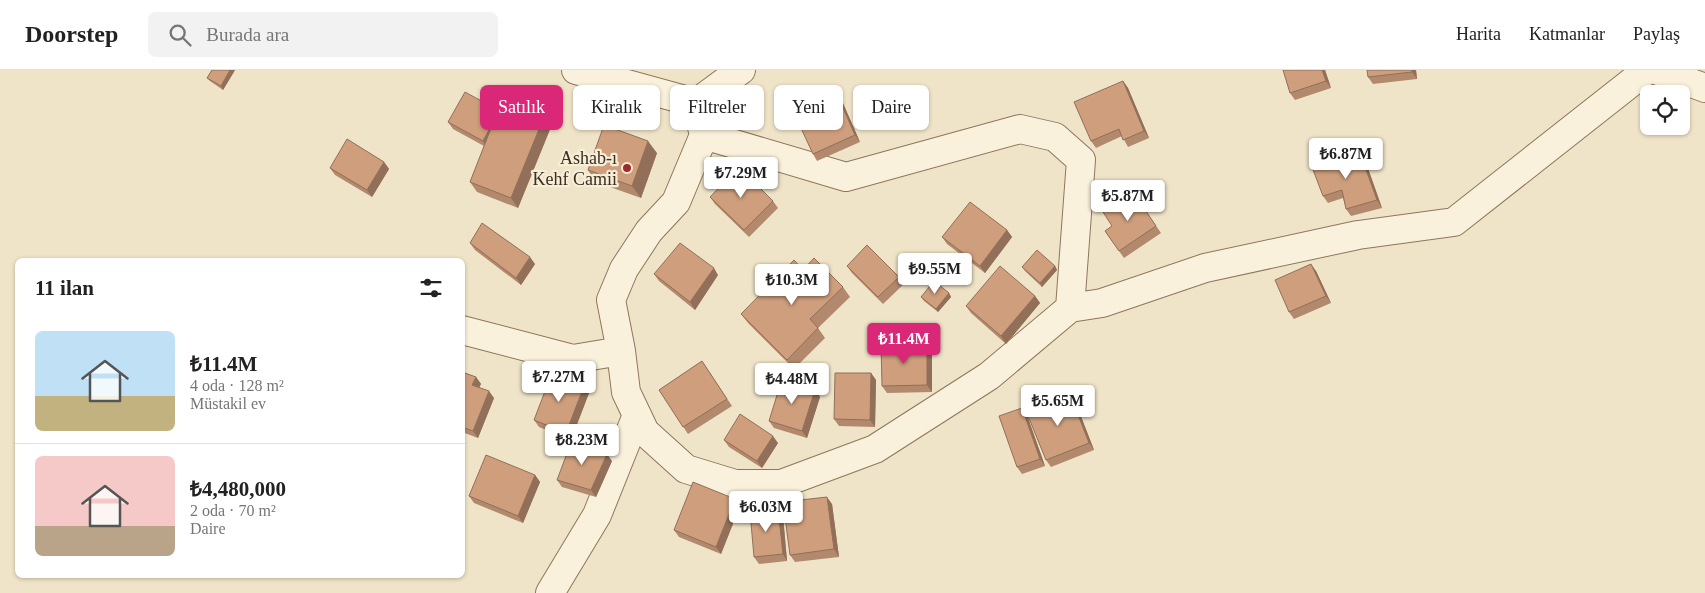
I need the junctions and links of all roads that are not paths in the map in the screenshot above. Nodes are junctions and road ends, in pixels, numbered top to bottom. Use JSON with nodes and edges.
{"nodes":[{"id":1,"x":576,"y":70,"type":"edge"},
{"id":2,"x":741,"y":70,"type":"edge"},
{"id":3,"x":1646,"y":70,"type":"edge"},
{"id":4,"x":1656,"y":70,"type":"edge"},
{"id":5,"x":721,"y":85,"type":"edge"},
{"id":6,"x":1705,"y":88,"type":"edge"},
{"id":7,"x":670,"y":96,"type":"edge"},
{"id":8,"x":703,"y":130,"type":"edge"},
{"id":9,"x":704,"y":135,"type":"junction"},
{"id":10,"x":1070,"y":308,"type":"junction"},
{"id":11,"x":465,"y":331,"type":"edge"},
{"id":12,"x":621,"y":351,"type":"junction"},
{"id":13,"x":637,"y":414,"type":"junction"},
{"id":14,"x":550,"y":593,"type":"edge"}],
"edges":[{"from":1,"to":7,"type":"street"},
{"from":2,"to":5,"type":"street"},
{"from":3,"to":10,"type":"street"},
{"from":4,"to":6,"type":"street"},
{"from":8,"to":9,"type":"street"},
{"from":9,"to":10,"type":"street"},
{"from":9,"to":12,"type":"street"},
{"from":10,"to":13,"type":"street"},
{"from":11,"to":12,"type":"street"},
{"from":12,"to":13,"type":"street"},
{"from":13,"to":14,"type":"street"}]}
